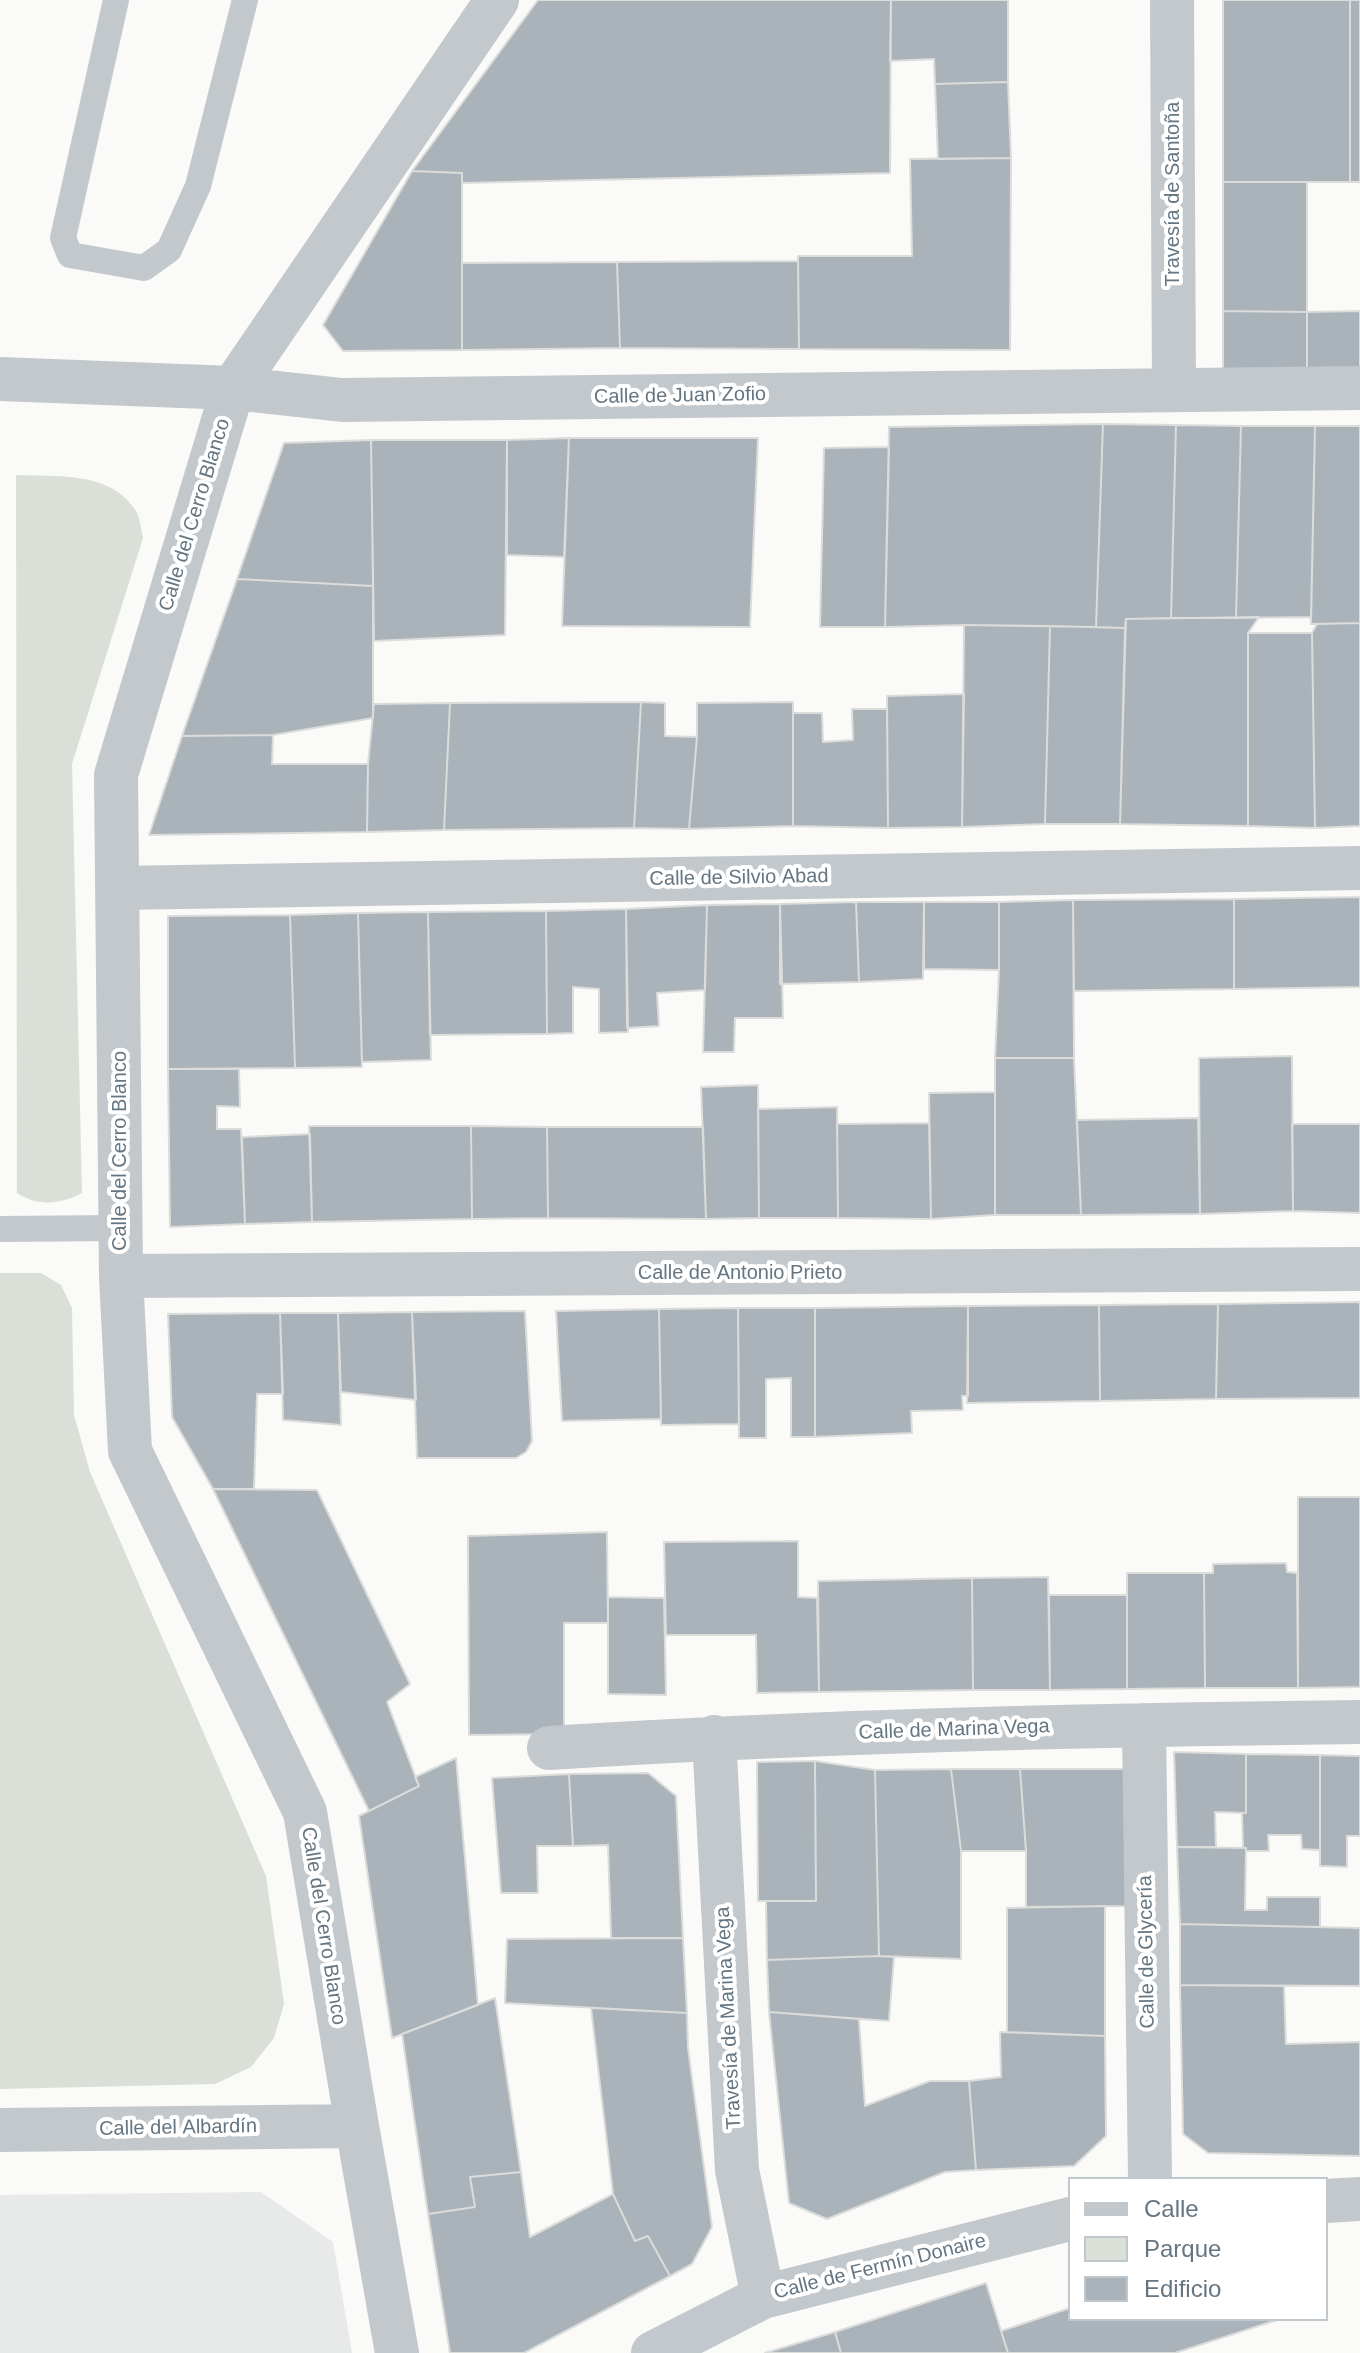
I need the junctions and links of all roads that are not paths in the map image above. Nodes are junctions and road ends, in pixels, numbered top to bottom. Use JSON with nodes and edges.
{"nodes":[{"id":1,"x":116,"y":0,"type":"edge"},
{"id":2,"x":245,"y":0,"type":"edge"},
{"id":3,"x":497,"y":0,"type":"edge"},
{"id":4,"x":1172,"y":0,"type":"edge"},
{"id":5,"x":0,"y":379,"type":"edge"},
{"id":6,"x":233,"y":388,"type":"junction"},
{"id":7,"x":1360,"y":388,"type":"edge"},
{"id":8,"x":1174,"y":389,"type":"junction"},
{"id":9,"x":1360,"y":868,"type":"edge"},
{"id":10,"x":118,"y":888,"type":"junction"},
{"id":11,"x":120,"y":1228,"type":"junction"},
{"id":12,"x":0,"y":1229,"type":"edge"},
{"id":13,"x":1360,"y":1269,"type":"edge"},
{"id":14,"x":121,"y":1276,"type":"junction"},
{"id":15,"x":1360,"y":1722,"type":"edge"},
{"id":16,"x":1144,"y":1725,"type":"junction"},
{"id":17,"x":714,"y":1737,"type":"junction"},
{"id":18,"x":549,"y":1748,"type":"dead end"},
{"id":19,"x":357,"y":2126,"type":"junction"},
{"id":20,"x":0,"y":2130,"type":"edge"},
{"id":21,"x":1150,"y":2177,"type":"edge"},
{"id":22,"x":1360,"y":2199,"type":"edge"},
{"id":23,"x":1328,"y":2201,"type":"edge"},
{"id":24,"x":1068,"y":2220,"type":"edge"},
{"id":25,"x":763,"y":2297,"type":"junction"},
{"id":26,"x":397,"y":2353,"type":"edge"},
{"id":27,"x":653,"y":2353,"type":"edge"}],
"edges":[{"from":1,"to":2,"type":"lane"},
{"from":3,"to":6,"type":"street","name":"Calle del Cerro Blanco"},
{"from":4,"to":8,"type":"street","name":"Travesía de Santoña"},
{"from":5,"to":6,"type":"street","name":"Calle de Juan Zofio"},
{"from":6,"to":8,"type":"street","name":"Calle de Juan Zofio"},
{"from":6,"to":10,"type":"street","name":"Calle del Cerro Blanco"},
{"from":7,"to":8,"type":"street","name":"Calle de Juan Zofio"},
{"from":9,"to":10,"type":"street","name":"Calle de Silvio Abad"},
{"from":10,"to":11,"type":"street","name":"Calle del Cerro Blanco"},
{"from":11,"to":12,"type":"lane"},
{"from":11,"to":14,"type":"street","name":"Calle del Cerro Blanco"},
{"from":13,"to":14,"type":"street","name":"Calle de Antonio Prieto"},
{"from":14,"to":19,"type":"street","name":"Calle del Cerro Blanco"},
{"from":15,"to":16,"type":"street","name":"Calle de Marina Vega"},
{"from":16,"to":17,"type":"street","name":"Calle de Marina Vega"},
{"from":16,"to":21,"type":"street","name":"Calle de Glycería"},
{"from":17,"to":18,"type":"street","name":"Calle de Marina Vega"},
{"from":17,"to":25,"type":"street","name":"Travesía de Marina Vega"},
{"from":19,"to":20,"type":"street","name":"Calle del Albardín"},
{"from":19,"to":26,"type":"street","name":"Calle del Cerro Blanco"},
{"from":22,"to":23,"type":"street"},
{"from":24,"to":25,"type":"street","name":"Calle de Fermín Donaire"},
{"from":25,"to":27,"type":"street","name":"Calle de Fermín Donaire"}]}
